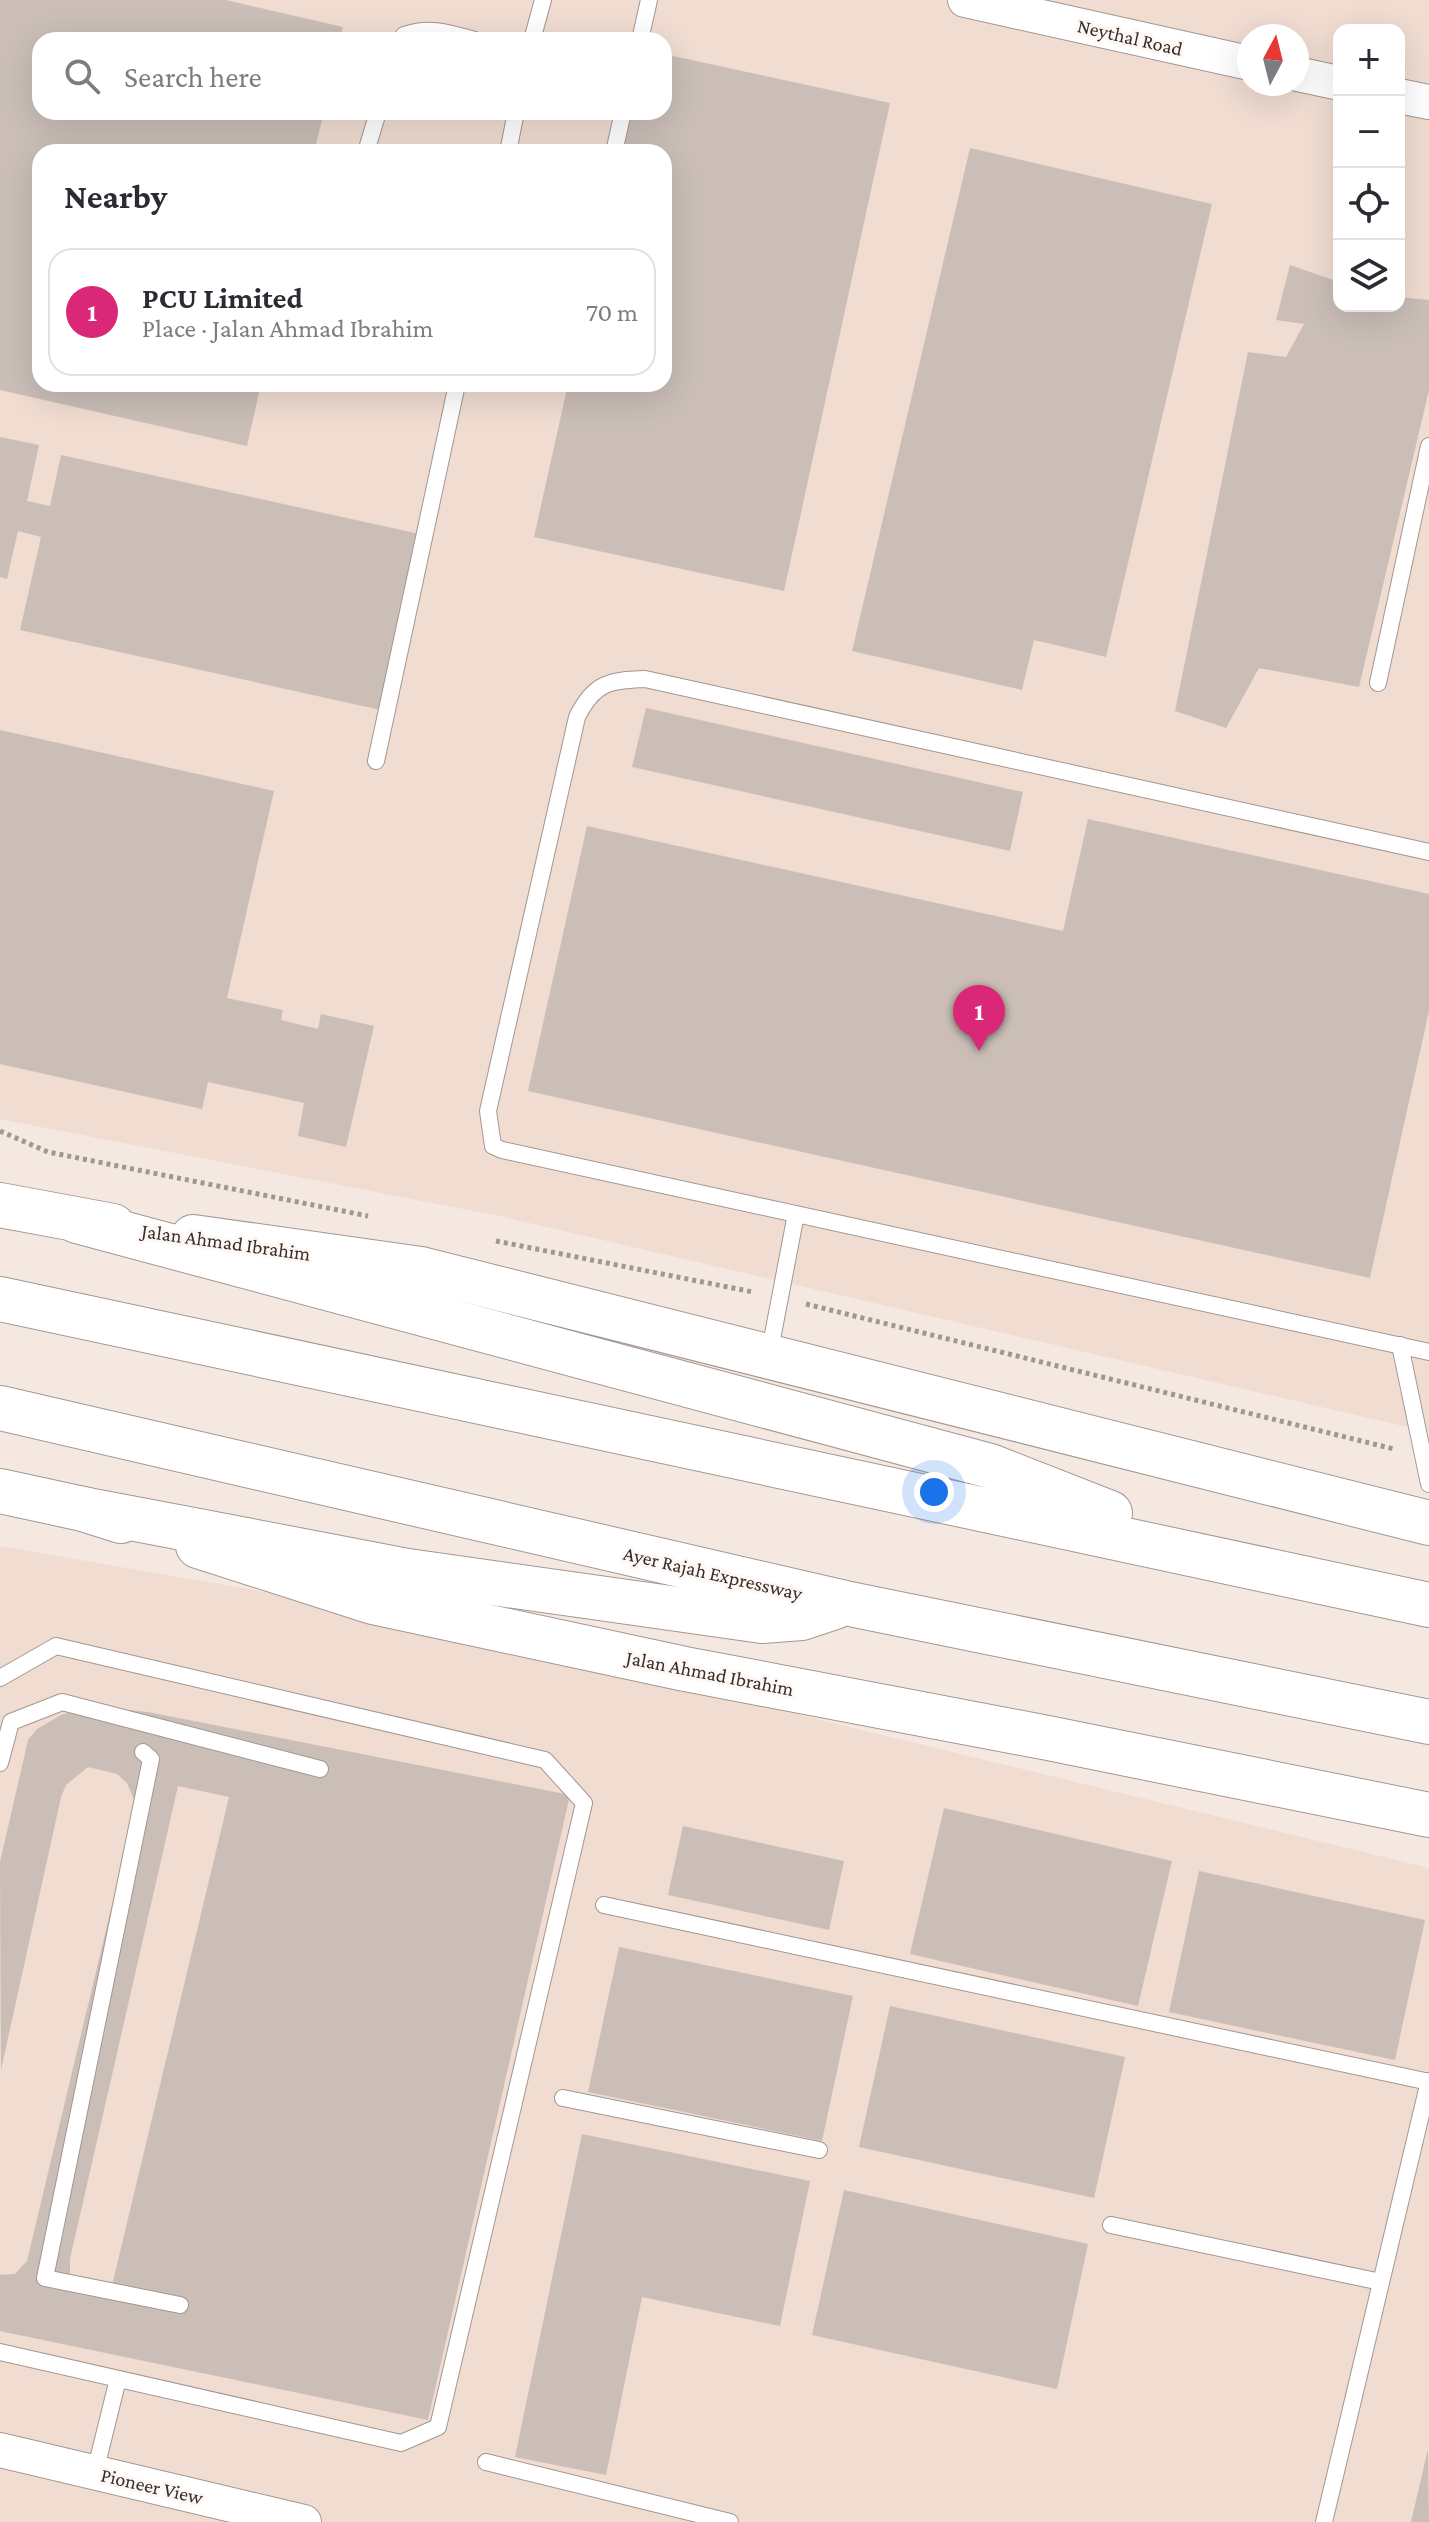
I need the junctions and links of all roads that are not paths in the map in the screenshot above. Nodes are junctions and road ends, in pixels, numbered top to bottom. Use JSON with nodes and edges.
{"nodes":[{"id":1,"x":543,"y":0,"type":"edge"},
{"id":2,"x":649,"y":0,"type":"edge"},
{"id":3,"x":965,"y":0,"type":"edge"},
{"id":4,"x":417,"y":32,"type":"edge"},
{"id":5,"x":446,"y":32,"type":"edge"},
{"id":6,"x":534,"y":32,"type":"edge"},
{"id":7,"x":642,"y":32,"type":"edge"},
{"id":8,"x":1237,"y":60,"type":"edge"},
{"id":9,"x":1309,"y":77,"type":"edge"},
{"id":10,"x":1333,"y":82,"type":"edge"},
{"id":11,"x":1405,"y":97,"type":"edge"},
{"id":12,"x":1429,"y":102,"type":"edge"},
{"id":13,"x":376,"y":120,"type":"edge"},
{"id":14,"x":514,"y":120,"type":"edge"},
{"id":15,"x":621,"y":120,"type":"edge"},
{"id":16,"x":368,"y":144,"type":"edge"},
{"id":17,"x":510,"y":144,"type":"edge"},
{"id":18,"x":616,"y":144,"type":"edge"},
{"id":19,"x":455,"y":392,"type":"edge"},
{"id":20,"x":1429,"y":446,"type":"edge"},
{"id":21,"x":1378,"y":683,"type":"dead end"},
{"id":22,"x":376,"y":761,"type":"dead end"},
{"id":23,"x":1429,"y":852,"type":"edge"},
{"id":24,"x":0,"y":1205,"type":"edge"},
{"id":25,"x":796,"y":1214,"type":"junction"},
{"id":26,"x":77,"y":1221,"type":"junction"},
{"id":27,"x":0,"y":1299,"type":"edge"},
{"id":28,"x":1400,"y":1345,"type":"junction"},
{"id":29,"x":1429,"y":1352,"type":"edge"},
{"id":30,"x":768,"y":1357,"type":"junction"},
{"id":31,"x":0,"y":1408,"type":"edge"},
{"id":32,"x":1429,"y":1484,"type":"edge"},
{"id":33,"x":0,"y":1491,"type":"edge"},
{"id":34,"x":83,"y":1509,"type":"junction"},
{"id":35,"x":1429,"y":1523,"type":"edge"},
{"id":36,"x":1235,"y":1561,"type":"junction"},
{"id":37,"x":845,"y":1603,"type":"junction"},
{"id":38,"x":1429,"y":1605,"type":"edge"},
{"id":39,"x":0,"y":1678,"type":"edge"},
{"id":40,"x":1429,"y":1722,"type":"edge"},
{"id":41,"x":143,"y":1752,"type":"dead end"},
{"id":42,"x":0,"y":1763,"type":"edge"},
{"id":43,"x":320,"y":1769,"type":"dead end"},
{"id":44,"x":1429,"y":1815,"type":"edge"},
{"id":45,"x":604,"y":1905,"type":"dead end"},
{"id":46,"x":1429,"y":2082,"type":"edge"},
{"id":47,"x":563,"y":2098,"type":"dead end"},
{"id":48,"x":819,"y":2150,"type":"dead end"},
{"id":49,"x":1111,"y":2225,"type":"dead end"},
{"id":50,"x":1381,"y":2282,"type":"junction"},
{"id":51,"x":180,"y":2305,"type":"dead end"},
{"id":52,"x":0,"y":2352,"type":"edge"},
{"id":53,"x":118,"y":2379,"type":"junction"},
{"id":54,"x":0,"y":2450,"type":"edge"},
{"id":55,"x":486,"y":2462,"type":"dead end"},
{"id":56,"x":95,"y":2472,"type":"junction"},
{"id":57,"x":304,"y":2522,"type":"edge"},
{"id":58,"x":730,"y":2522,"type":"edge"},
{"id":59,"x":1324,"y":2522,"type":"edge"}],
"edges":[{"from":1,"to":6,"type":"lane"},
{"from":2,"to":7,"type":"lane"},
{"from":3,"to":8,"type":"street","name":"Neythal Road"},
{"from":4,"to":5,"type":"lane"},
{"from":9,"to":10,"type":"street"},
{"from":11,"to":12,"type":"street"},
{"from":13,"to":16,"type":"lane"},
{"from":14,"to":17,"type":"lane"},
{"from":15,"to":18,"type":"lane"},
{"from":19,"to":22,"type":"lane"},
{"from":20,"to":21,"type":"lane"},
{"from":23,"to":25,"type":"lane"},
{"from":24,"to":26,"type":"main road","name":"Jalan Ahmad Ibrahim"},
{"from":25,"to":28,"type":"lane"},
{"from":25,"to":30,"type":"lane"},
{"from":26,"to":30,"type":"main road","name":"Jalan Ahmad Ibrahim"},
{"from":26,"to":36,"type":"main road"},
{"from":27,"to":36,"type":"main road"},
{"from":28,"to":29,"type":"lane"},
{"from":28,"to":32,"type":"lane"},
{"from":30,"to":35,"type":"main road","name":"Jalan Ahmad Ibrahim"},
{"from":31,"to":37,"type":"main road","name":"Ayer Rajah Expressway"},
{"from":33,"to":34,"type":"main road","name":"Jalan Ahmad Ibrahim"},
{"from":34,"to":37,"type":"main road"},
{"from":34,"to":44,"type":"main road","name":"Jalan Ahmad Ibrahim"},
{"from":36,"to":38,"type":"main road"},
{"from":37,"to":40,"type":"main road","name":"Ayer Rajah Expressway"},
{"from":39,"to":53,"type":"lane"},
{"from":41,"to":51,"type":"lane"},
{"from":42,"to":43,"type":"lane"},
{"from":45,"to":46,"type":"lane"},
{"from":46,"to":50,"type":"lane"},
{"from":47,"to":48,"type":"lane"},
{"from":49,"to":50,"type":"lane"},
{"from":50,"to":59,"type":"lane"},
{"from":52,"to":53,"type":"lane"},
{"from":53,"to":56,"type":"lane"},
{"from":54,"to":56,"type":"street","name":"Pioneer View"},
{"from":55,"to":58,"type":"lane"},
{"from":56,"to":57,"type":"street","name":"Pioneer View"}]}
